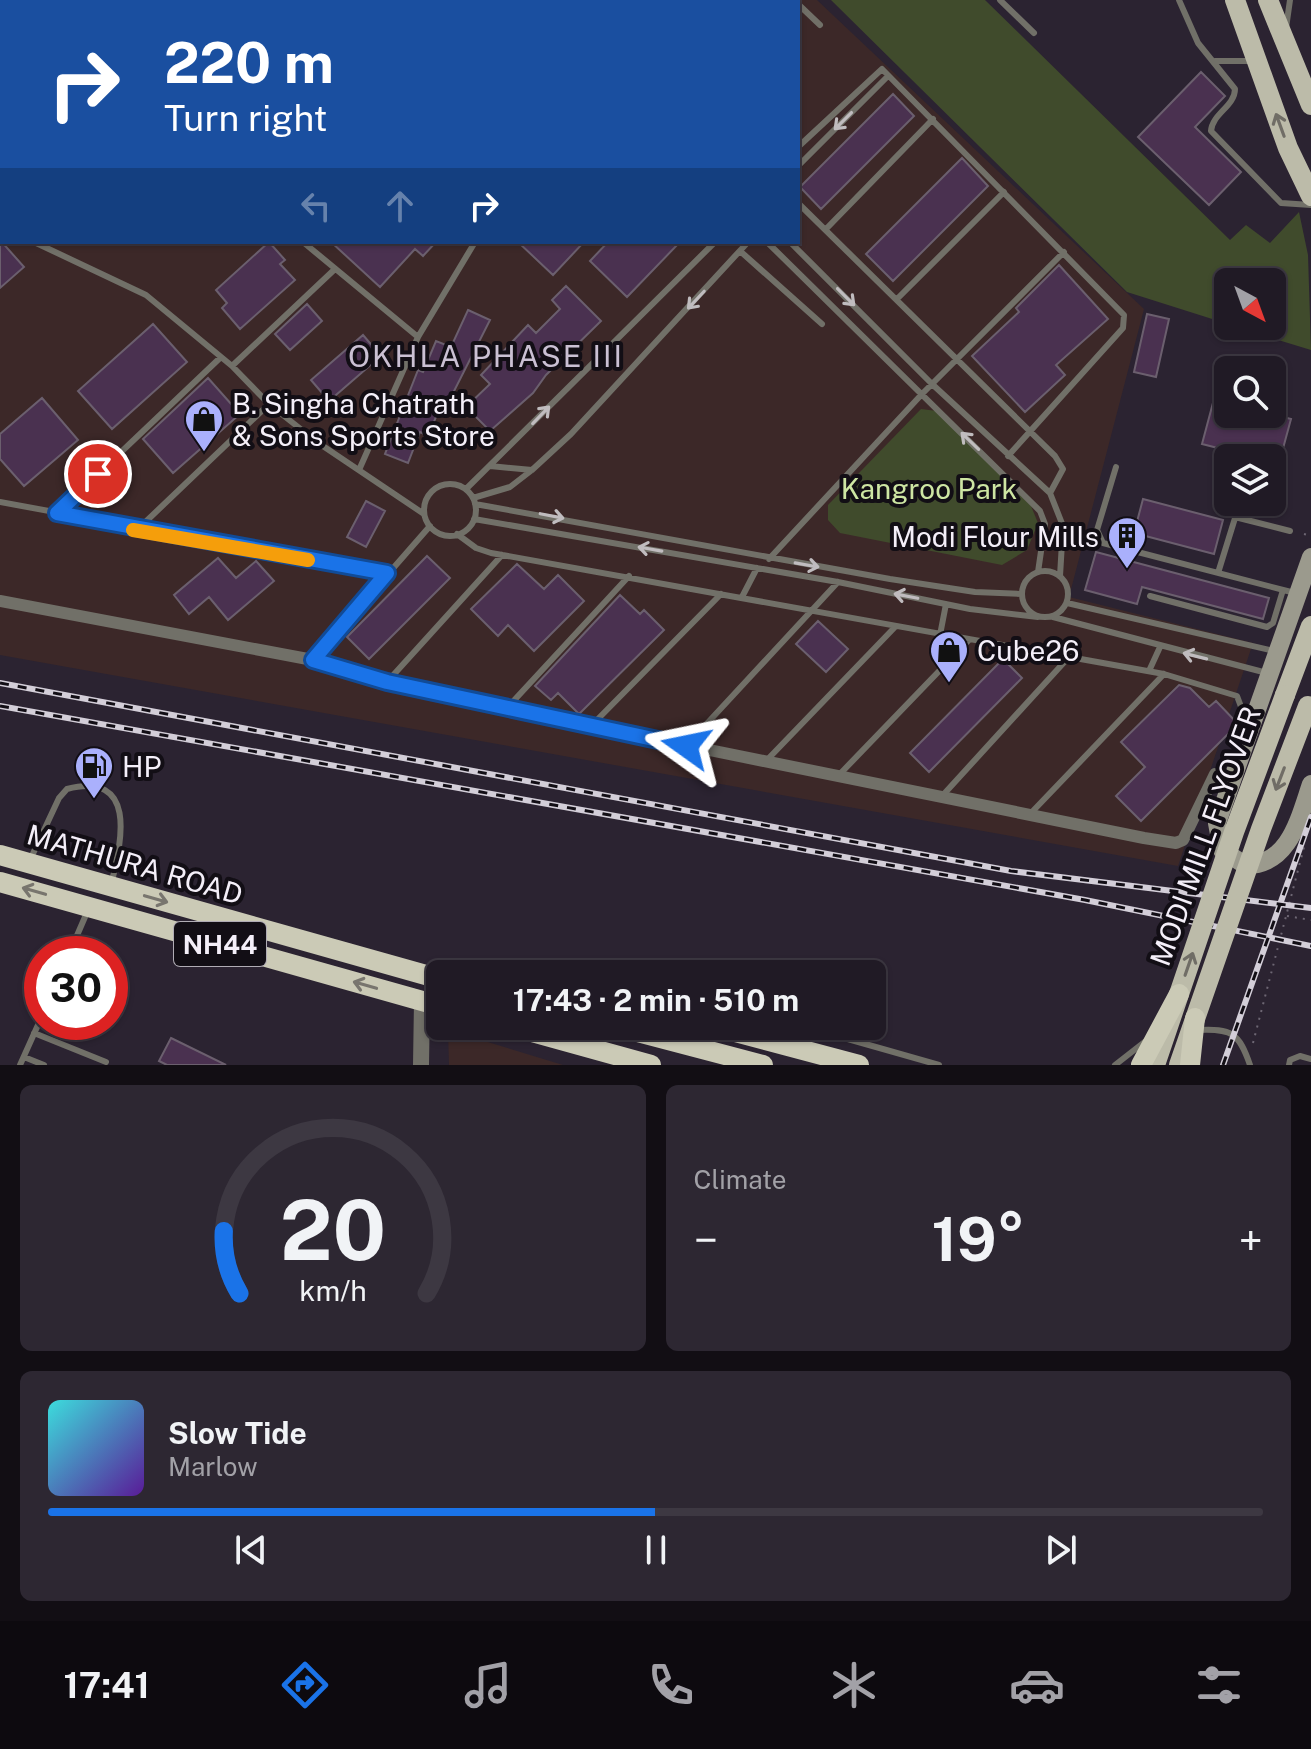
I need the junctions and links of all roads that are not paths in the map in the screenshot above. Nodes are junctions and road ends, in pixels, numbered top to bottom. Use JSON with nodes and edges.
{"nodes":[{"id":1,"x":1000,"y":0,"type":"edge"},
{"id":2,"x":1179,"y":0,"type":"edge"},
{"id":3,"x":1235,"y":0,"type":"edge"},
{"id":4,"x":1268,"y":0,"type":"edge"},
{"id":5,"x":1290,"y":0,"type":"edge"},
{"id":6,"x":800,"y":6,"type":"edge"},
{"id":7,"x":820,"y":25,"type":"dead end"},
{"id":8,"x":1034,"y":33,"type":"dead end"},
{"id":9,"x":1282,"y":39,"type":"junction"},
{"id":10,"x":1215,"y":61,"type":"junction"},
{"id":11,"x":1257,"y":61,"type":"junction"},
{"id":12,"x":888,"y":76,"type":"junction"},
{"id":13,"x":1311,"y":105,"type":"edge"},
{"id":14,"x":933,"y":119,"type":"junction"},
{"id":15,"x":800,"y":145,"type":"edge"},
{"id":16,"x":800,"y":164,"type":"edge"},
{"id":17,"x":1004,"y":192,"type":"junction"},
{"id":18,"x":1311,"y":196,"type":"edge"},
{"id":19,"x":800,"y":205,"type":"edge"},
{"id":20,"x":1311,"y":205,"type":"edge"},
{"id":21,"x":827,"y":228,"type":"junction"},
{"id":22,"x":305,"y":244,"type":"edge"},
{"id":23,"x":474,"y":244,"type":"edge"},
{"id":24,"x":713,"y":244,"type":"edge"},
{"id":25,"x":746,"y":244,"type":"edge"},
{"id":26,"x":769,"y":244,"type":"edge"},
{"id":27,"x":792,"y":244,"type":"edge"},
{"id":28,"x":55,"y":246,"type":"edge"},
{"id":29,"x":740,"y":251,"type":"junction"},
{"id":30,"x":1064,"y":252,"type":"junction"},
{"id":31,"x":335,"y":269,"type":"junction"},
{"id":32,"x":897,"y":299,"type":"junction"},
{"id":33,"x":822,"y":324,"type":"dead end"},
{"id":34,"x":418,"y":337,"type":"junction"},
{"id":35,"x":221,"y":357,"type":"junction"},
{"id":36,"x":957,"y":360,"type":"junction"},
{"id":37,"x":232,"y":366,"type":"junction"},
{"id":38,"x":932,"y":384,"type":"junction"},
{"id":39,"x":922,"y":394,"type":"junction"},
{"id":40,"x":269,"y":404,"type":"junction"},
{"id":41,"x":1031,"y":433,"type":"junction"},
{"id":42,"x":1008,"y":456,"type":"junction"},
{"id":43,"x":490,"y":466,"type":"junction"},
{"id":44,"x":1116,"y":467,"type":"dead end"},
{"id":45,"x":359,"y":470,"type":"junction"},
{"id":46,"x":532,"y":470,"type":"junction"},
{"id":47,"x":466,"y":489,"type":"junction"},
{"id":48,"x":1050,"y":493,"type":"junction"},
{"id":49,"x":474,"y":501,"type":"junction"},
{"id":50,"x":0,"y":502,"type":"edge"},
{"id":51,"x":57,"y":513,"type":"junction"},
{"id":52,"x":424,"y":514,"type":"junction"},
{"id":53,"x":1235,"y":517,"type":"joint"},
{"id":54,"x":474,"y":519,"type":"junction"},
{"id":55,"x":430,"y":526,"type":"junction"},
{"id":56,"x":137,"y":530,"type":"junction"},
{"id":57,"x":1290,"y":531,"type":"dead end"},
{"id":58,"x":457,"y":534,"type":"junction"},
{"id":59,"x":1044,"y":541,"type":"junction"},
{"id":60,"x":1063,"y":546,"type":"junction"},
{"id":61,"x":502,"y":555,"type":"junction"},
{"id":62,"x":1311,"y":557,"type":"edge"},
{"id":63,"x":769,"y":559,"type":"junction"},
{"id":64,"x":757,"y":568,"type":"junction"},
{"id":65,"x":1038,"y":572,"type":"junction"},
{"id":66,"x":387,"y":573,"type":"junction"},
{"id":67,"x":1218,"y":573,"type":"junction"},
{"id":68,"x":629,"y":576,"type":"junction"},
{"id":69,"x":1060,"y":576,"type":"junction"},
{"id":70,"x":838,"y":582,"type":"junction"},
{"id":71,"x":975,"y":592,"type":"junction"},
{"id":72,"x":1291,"y":592,"type":"junction"},
{"id":73,"x":721,"y":594,"type":"junction"},
{"id":74,"x":1021,"y":594,"type":"junction"},
{"id":75,"x":1150,"y":596,"type":"dead end"},
{"id":76,"x":742,"y":597,"type":"junction"},
{"id":77,"x":0,"y":601,"type":"edge"},
{"id":78,"x":1067,"y":603,"type":"junction"},
{"id":79,"x":946,"y":604,"type":"junction"},
{"id":80,"x":970,"y":609,"type":"junction"},
{"id":81,"x":814,"y":611,"type":"junction"},
{"id":82,"x":1038,"y":617,"type":"junction"},
{"id":83,"x":1053,"y":617,"type":"junction"},
{"id":84,"x":1311,"y":626,"type":"edge"},
{"id":85,"x":895,"y":627,"type":"junction"},
{"id":86,"x":940,"y":635,"type":"junction"},
{"id":87,"x":969,"y":640,"type":"junction"},
{"id":88,"x":1160,"y":647,"type":"junction"},
{"id":89,"x":1279,"y":652,"type":"junction"},
{"id":90,"x":1068,"y":658,"type":"junction"},
{"id":91,"x":313,"y":660,"type":"junction"},
{"id":92,"x":1149,"y":671,"type":"junction"},
{"id":93,"x":1164,"y":674,"type":"junction"},
{"id":94,"x":1271,"y":674,"type":"junction"},
{"id":95,"x":387,"y":682,"type":"junction"},
{"id":96,"x":1311,"y":698,"type":"edge"},
{"id":97,"x":507,"y":708,"type":"junction"},
{"id":98,"x":1243,"y":712,"type":"dead end"},
{"id":99,"x":591,"y":726,"type":"junction"},
{"id":100,"x":686,"y":746,"type":"junction"},
{"id":101,"x":764,"y":763,"type":"junction"},
{"id":102,"x":1215,"y":774,"type":"dead end"},
{"id":103,"x":835,"y":778,"type":"junction"},
{"id":104,"x":1311,"y":784,"type":"edge"},
{"id":105,"x":943,"y":795,"type":"junction"},
{"id":106,"x":1031,"y":813,"type":"junction"},
{"id":107,"x":1306,"y":817,"type":"edge"},
{"id":108,"x":0,"y":855,"type":"edge"},
{"id":109,"x":28,"y":863,"type":"junction"},
{"id":110,"x":0,"y":882,"type":"edge"},
{"id":111,"x":111,"y":887,"type":"junction"},
{"id":112,"x":89,"y":907,"type":"junction"},
{"id":113,"x":77,"y":936,"type":"edge"},
{"id":114,"x":426,"y":975,"type":"edge"},
{"id":115,"x":1179,"y":994,"type":"junction"},
{"id":116,"x":426,"y":1002,"type":"edge"},
{"id":117,"x":1195,"y":1018,"type":"junction"},
{"id":118,"x":426,"y":1034,"type":"edge"},
{"id":119,"x":31,"y":1040,"type":"edge"},
{"id":120,"x":51,"y":1040,"type":"edge"},
{"id":121,"x":561,"y":1040,"type":"edge"},
{"id":122,"x":668,"y":1040,"type":"edge"},
{"id":123,"x":765,"y":1040,"type":"edge"},
{"id":124,"x":851,"y":1040,"type":"edge"},
{"id":125,"x":24,"y":1057,"type":"junction"},
{"id":126,"x":1311,"y":1059,"type":"edge"},
{"id":127,"x":106,"y":1062,"type":"dead end"},
{"id":128,"x":20,"y":1065,"type":"edge"},
{"id":129,"x":44,"y":1065,"type":"edge"},
{"id":130,"x":421,"y":1065,"type":"edge"},
{"id":131,"x":651,"y":1065,"type":"edge"},
{"id":132,"x":763,"y":1065,"type":"edge"},
{"id":133,"x":859,"y":1065,"type":"edge"},
{"id":134,"x":939,"y":1065,"type":"edge"},
{"id":135,"x":1115,"y":1065,"type":"edge"},
{"id":136,"x":1141,"y":1065,"type":"edge"},
{"id":137,"x":1155,"y":1065,"type":"edge"},
{"id":138,"x":1179,"y":1065,"type":"edge"},
{"id":139,"x":1190,"y":1065,"type":"edge"},
{"id":140,"x":1250,"y":1065,"type":"edge"},
{"id":141,"x":1289,"y":1065,"type":"edge"}],
"edges":[{"from":1,"to":8,"type":"lane"},
{"from":2,"to":10,"type":"lane"},
{"from":3,"to":11,"type":"main road"},
{"from":4,"to":9,"type":"main road"},
{"from":5,"to":9,"type":"lane"},
{"from":6,"to":7,"type":"lane"},
{"from":9,"to":13,"type":"main road"},
{"from":10,"to":11,"type":"lane"},
{"from":10,"to":20,"type":"lane"},
{"from":18,"to":11,"type":"main road","one_way":true},
{"from":12,"to":14,"type":"lane"},
{"from":12,"to":15,"type":"lane"},
{"from":12,"to":16,"type":"lane","one_way":true},
{"from":14,"to":17,"type":"lane"},
{"from":14,"to":21,"type":"lane"},
{"from":17,"to":30,"type":"lane"},
{"from":17,"to":32,"type":"lane"},
{"from":19,"to":21,"type":"lane"},
{"from":21,"to":32,"type":"lane"},
{"from":22,"to":31,"type":"lane"},
{"from":23,"to":34,"type":"lane"},
{"from":43,"to":24,"type":"lane","one_way":true},
{"from":25,"to":29,"type":"lane"},
{"from":26,"to":39,"type":"lane"},
{"from":27,"to":38,"type":"lane","one_way":true},
{"from":28,"to":35,"type":"lane"},
{"from":29,"to":33,"type":"lane"},
{"from":29,"to":46,"type":"lane","one_way":true},
{"from":30,"to":36,"type":"lane"},
{"from":30,"to":41,"type":"lane"},
{"from":31,"to":34,"type":"lane"},
{"from":31,"to":37,"type":"lane"},
{"from":32,"to":36,"type":"lane"},
{"from":34,"to":45,"type":"lane"},
{"from":35,"to":37,"type":"lane"},
{"from":35,"to":51,"type":"lane"},
{"from":36,"to":38,"type":"lane"},
{"from":36,"to":41,"type":"lane"},
{"from":37,"to":40,"type":"lane"},
{"from":38,"to":39,"type":"lane"},
{"from":38,"to":42,"type":"lane"},
{"from":59,"to":39,"type":"lane","one_way":true},
{"from":39,"to":63,"type":"lane"},
{"from":40,"to":45,"type":"lane"},
{"from":40,"to":56,"type":"lane"},
{"from":41,"to":42,"type":"lane"},
{"from":41,"to":48,"type":"lane"},
{"from":42,"to":48,"type":"lane"},
{"from":43,"to":46,"type":"lane"},
{"from":43,"to":47,"type":"lane"},
{"from":44,"to":67,"type":"lane"},
{"from":45,"to":52,"type":"lane"},
{"from":46,"to":49,"type":"lane"},
{"from":47,"to":49,"type":"lane"},
{"from":47,"to":52,"type":"lane"},
{"from":48,"to":60,"type":"lane"},
{"from":49,"to":54,"type":"lane"},
{"from":49,"to":63,"type":"lane","one_way":true},
{"from":50,"to":51,"type":"lane"},
{"from":51,"to":56,"type":"lane"},
{"from":52,"to":55,"type":"lane"},
{"from":53,"to":57,"type":"lane"},
{"from":53,"to":67,"type":"lane"},
{"from":54,"to":58,"type":"lane"},
{"from":64,"to":54,"type":"lane","one_way":true},
{"from":55,"to":58,"type":"lane"},
{"from":55,"to":66,"type":"lane"},
{"from":56,"to":66,"type":"lane"},
{"from":58,"to":61,"type":"lane"},
{"from":59,"to":60,"type":"lane"},
{"from":59,"to":65,"type":"lane"},
{"from":60,"to":69,"type":"lane"},
{"from":61,"to":68,"type":"lane"},
{"from":61,"to":95,"type":"lane"},
{"from":62,"to":72,"type":"main road"},
{"from":63,"to":71,"type":"lane","one_way":true},
{"from":64,"to":70,"type":"lane"},
{"from":64,"to":76,"type":"lane"},
{"from":65,"to":69,"type":"lane"},
{"from":65,"to":74,"type":"lane"},
{"from":66,"to":91,"type":"lane"},
{"from":67,"to":72,"type":"lane"},
{"from":68,"to":73,"type":"lane"},
{"from":68,"to":97,"type":"lane"},
{"from":69,"to":78,"type":"lane"},
{"from":79,"to":70,"type":"lane","one_way":true},
{"from":70,"to":81,"type":"lane"},
{"from":71,"to":74,"type":"lane"},
{"from":71,"to":80,"type":"lane"},
{"from":72,"to":75,"type":"lane"},
{"from":72,"to":89,"type":"main road"},
{"from":73,"to":76,"type":"lane"},
{"from":73,"to":99,"type":"lane"},
{"from":74,"to":82,"type":"lane"},
{"from":76,"to":81,"type":"lane"},
{"from":77,"to":91,"type":"street"},
{"from":78,"to":83,"type":"lane"},
{"from":78,"to":89,"type":"lane"},
{"from":79,"to":80,"type":"lane"},
{"from":79,"to":86,"type":"lane"},
{"from":80,"to":82,"type":"lane"},
{"from":81,"to":85,"type":"lane"},
{"from":81,"to":100,"type":"lane"},
{"from":82,"to":83,"type":"lane"},
{"from":83,"to":88,"type":"lane"},
{"from":115,"to":84,"type":"main road","name":"MODI MILL FLYOVER","one_way":true,"bridge":true},
{"from":85,"to":86,"type":"lane"},
{"from":85,"to":101,"type":"lane"},
{"from":86,"to":87,"type":"lane"},
{"from":87,"to":90,"type":"lane"},
{"from":87,"to":103,"type":"lane"},
{"from":88,"to":92,"type":"lane"},
{"from":94,"to":88,"type":"lane","one_way":true},
{"from":89,"to":94,"type":"main road"},
{"from":90,"to":92,"type":"lane"},
{"from":90,"to":105,"type":"lane"},
{"from":91,"to":95,"type":"street"},
{"from":92,"to":93,"type":"lane"},
{"from":93,"to":98,"type":"lane"},
{"from":93,"to":106,"type":"lane"},
{"from":94,"to":107,"type":"main road"},
{"from":95,"to":97,"type":"street"},
{"from":96,"to":117,"type":"main road","name":"MODI MILL FLYOVER","one_way":true,"bridge":true},
{"from":97,"to":99,"type":"street"},
{"from":99,"to":100,"type":"street"},
{"from":100,"to":101,"type":"street"},
{"from":101,"to":103,"type":"street"},
{"from":102,"to":106,"type":"street"},
{"from":103,"to":105,"type":"street"},
{"from":104,"to":107,"type":"main road"},
{"from":105,"to":106,"type":"street"},
{"from":108,"to":109,"type":"highway","name":"MATHURA ROAD","number":"NH44"},
{"from":109,"to":111,"type":"highway","name":"MATHURA ROAD","number":"NH44"},
{"from":109,"to":111,"type":"lane"},
{"from":112,"to":110,"type":"highway","name":"MATHURA ROAD","number":"NH44","one_way":true},
{"from":111,"to":114,"type":"highway","name":"MATHURA ROAD","number":"NH44","one_way":true},
{"from":112,"to":113,"type":"lane"},
{"from":116,"to":112,"type":"highway","name":"MATHURA ROAD","number":"NH44","one_way":true},
{"from":115,"to":136,"type":"highway","bridge":true},
{"from":115,"to":137,"type":"main road","name":"MODI MILL FLYOVER","bridge":true},
{"from":117,"to":138,"type":"main road","name":"MODI MILL FLYOVER","bridge":true},
{"from":117,"to":139,"type":"highway","bridge":true},
{"from":118,"to":130,"type":"street"},
{"from":119,"to":125,"type":"lane"},
{"from":120,"to":127,"type":"lane"},
{"from":121,"to":131,"type":"highway"},
{"from":122,"to":132,"type":"highway"},
{"from":123,"to":133,"type":"highway"},
{"from":124,"to":134,"type":"lane"},
{"from":125,"to":128,"type":"lane"},
{"from":125,"to":129,"type":"lane"},
{"from":126,"to":141,"type":"lane"},
{"from":135,"to":140,"type":"lane"}]}
